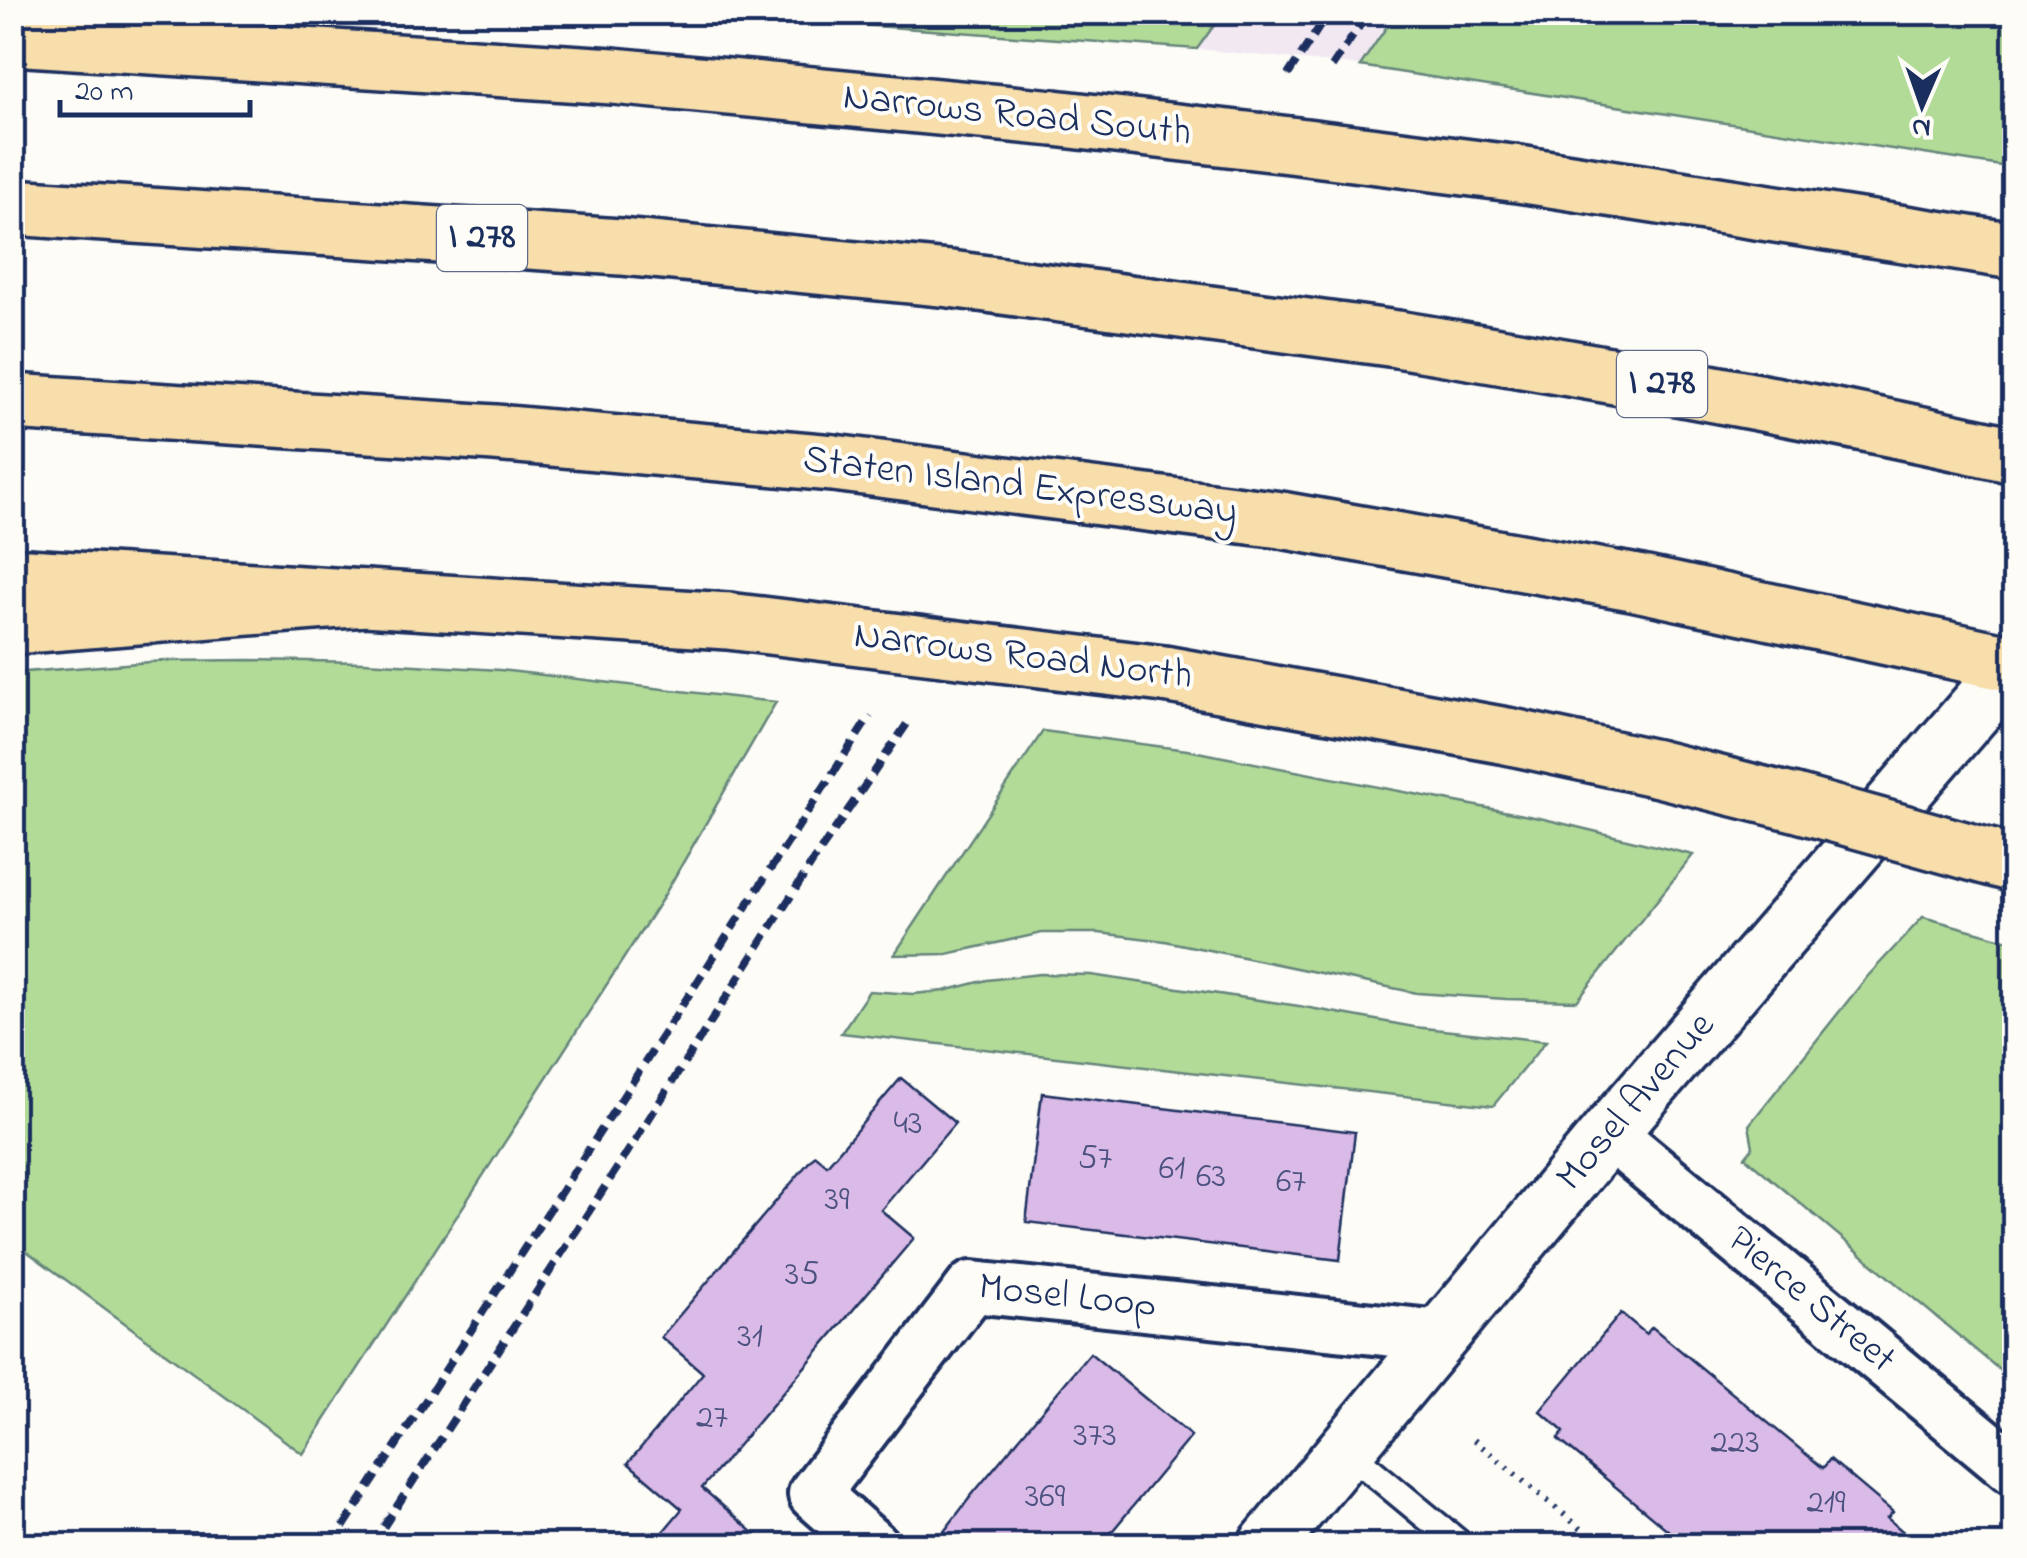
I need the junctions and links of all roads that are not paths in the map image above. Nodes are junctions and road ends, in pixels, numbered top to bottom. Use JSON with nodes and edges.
{"nodes":[{"id":1,"x":12,"y":36,"type":"edge"},
{"id":2,"x":12,"y":207,"type":"edge"},
{"id":3,"x":2014,"y":251,"type":"edge"},
{"id":4,"x":12,"y":402,"type":"edge"},
{"id":5,"x":2014,"y":455,"type":"edge"},
{"id":6,"x":12,"y":578,"type":"edge"},
{"id":7,"x":365,"y":598,"type":"junction"},
{"id":8,"x":12,"y":626,"type":"edge"},
{"id":9,"x":2014,"y":664,"type":"edge"},
{"id":10,"x":2014,"y":864,"type":"edge"},
{"id":11,"x":1609,"y":1134,"type":"junction"},
{"id":12,"x":1440,"y":1336,"type":"junction"},
{"id":13,"x":1346,"y":1450,"type":"junction"},
{"id":14,"x":2014,"y":1469,"type":"edge"},
{"id":15,"x":873,"y":1546,"type":"edge"},
{"id":16,"x":1266,"y":1546,"type":"edge"},
{"id":17,"x":1462,"y":1546,"type":"edge"}],
"edges":[{"from":1,"to":3,"type":"main road","name":"Narrows Road South","bridge":true},
{"from":2,"to":5,"type":"main road","number":"I 278","bridge":true},
{"from":4,"to":9,"type":"main road","name":"Staten Island Expressway","bridge":true},
{"from":6,"to":7,"type":"main road"},
{"from":7,"to":8,"type":"main road","name":"Narrows Road North"},
{"from":7,"to":10,"type":"main road","name":"Narrows Road North","bridge":true},
{"from":9,"to":11,"type":"street","name":"Mosel Avenue"},
{"from":11,"to":12,"type":"street","name":"Mosel Avenue"},
{"from":11,"to":14,"type":"street","name":"Pierce Street"},
{"from":12,"to":13,"type":"street","name":"Mosel Avenue"},
{"from":12,"to":15,"type":"street","name":"Mosel Loop"},
{"from":13,"to":16,"type":"street","name":"Mosel Avenue"},
{"from":13,"to":17,"type":"lane"}]}
